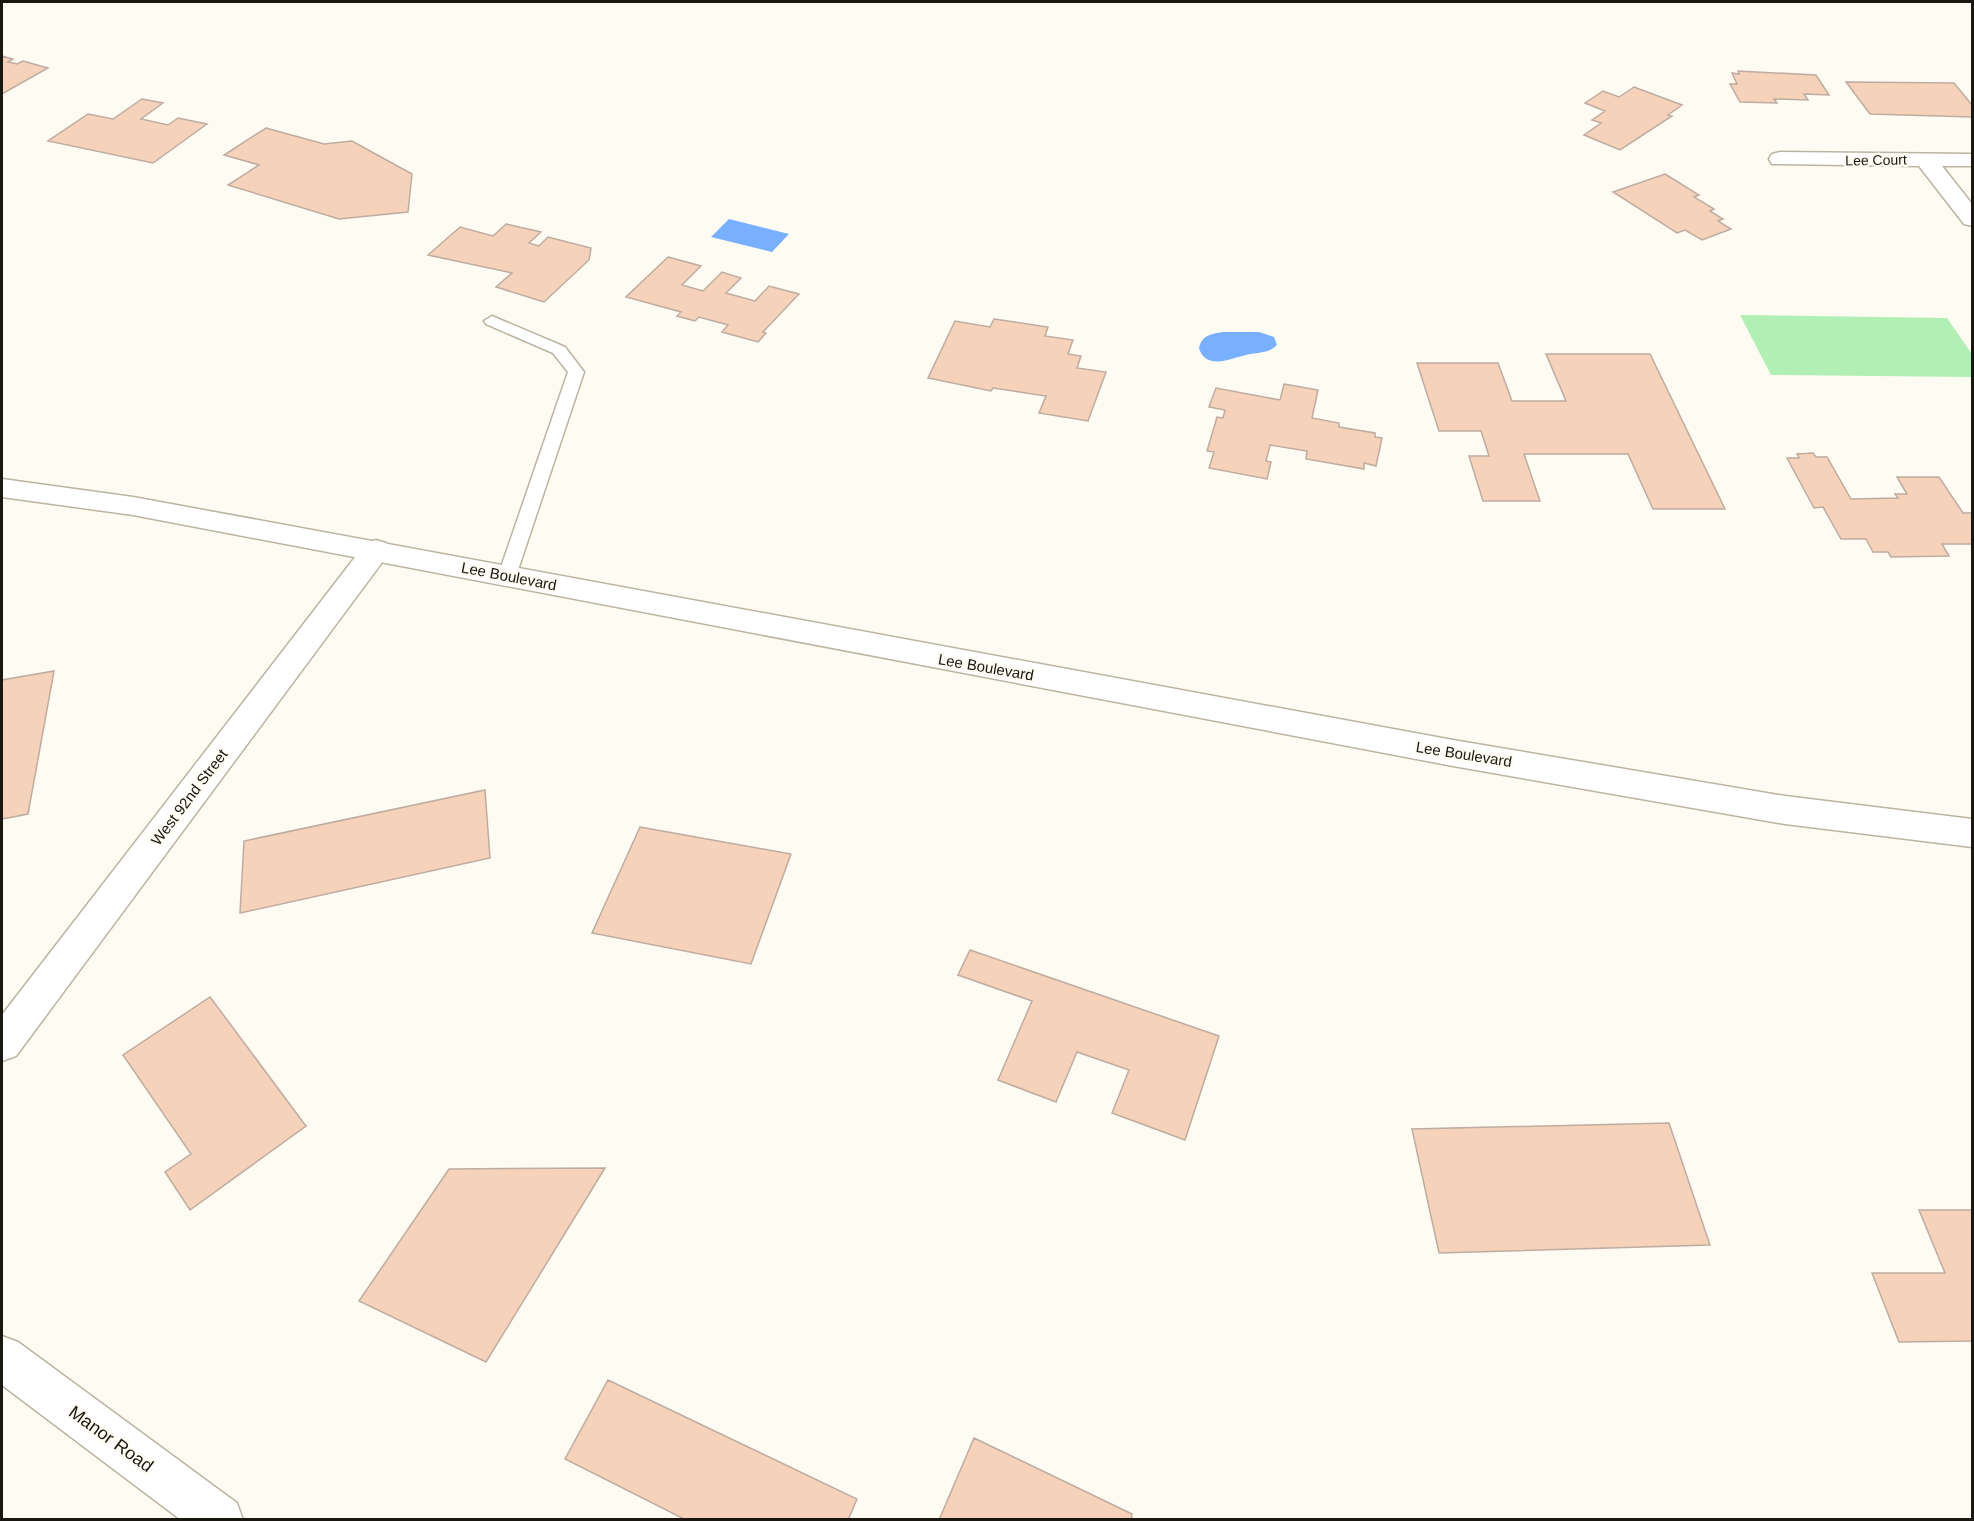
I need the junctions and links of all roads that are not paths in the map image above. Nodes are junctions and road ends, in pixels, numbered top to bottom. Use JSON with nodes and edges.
{"nodes":[{"id":1,"x":1780,"y":159,"type":"dead end"},
{"id":2,"x":1925,"y":159,"type":"junction"},
{"id":3,"x":1972,"y":159,"type":"edge"},
{"id":4,"x":1972,"y":219,"type":"edge"},
{"id":5,"x":492,"y":321,"type":"dead end"},
{"id":6,"x":2,"y":489,"type":"edge"},
{"id":7,"x":376,"y":550,"type":"junction"},
{"id":8,"x":507,"y":576,"type":"junction"},
{"id":9,"x":1972,"y":833,"type":"edge"},
{"id":10,"x":2,"y":1044,"type":"edge"},
{"id":11,"x":2,"y":1358,"type":"edge"},
{"id":12,"x":220,"y":1520,"type":"edge"}],
"edges":[{"from":1,"to":2,"type":"street","name":"Lee Court"},
{"from":2,"to":3,"type":"street","name":"Lee Court"},
{"from":2,"to":4,"type":"street"},
{"from":5,"to":8,"type":"lane"},
{"from":6,"to":7,"type":"street","name":"Lee Boulevard"},
{"from":7,"to":8,"type":"street","name":"Lee Boulevard"},
{"from":7,"to":10,"type":"street","name":"West 92nd Street"},
{"from":8,"to":9,"type":"street","name":"Lee Boulevard"},
{"from":11,"to":12,"type":"street","name":"Manor Road"}]}
